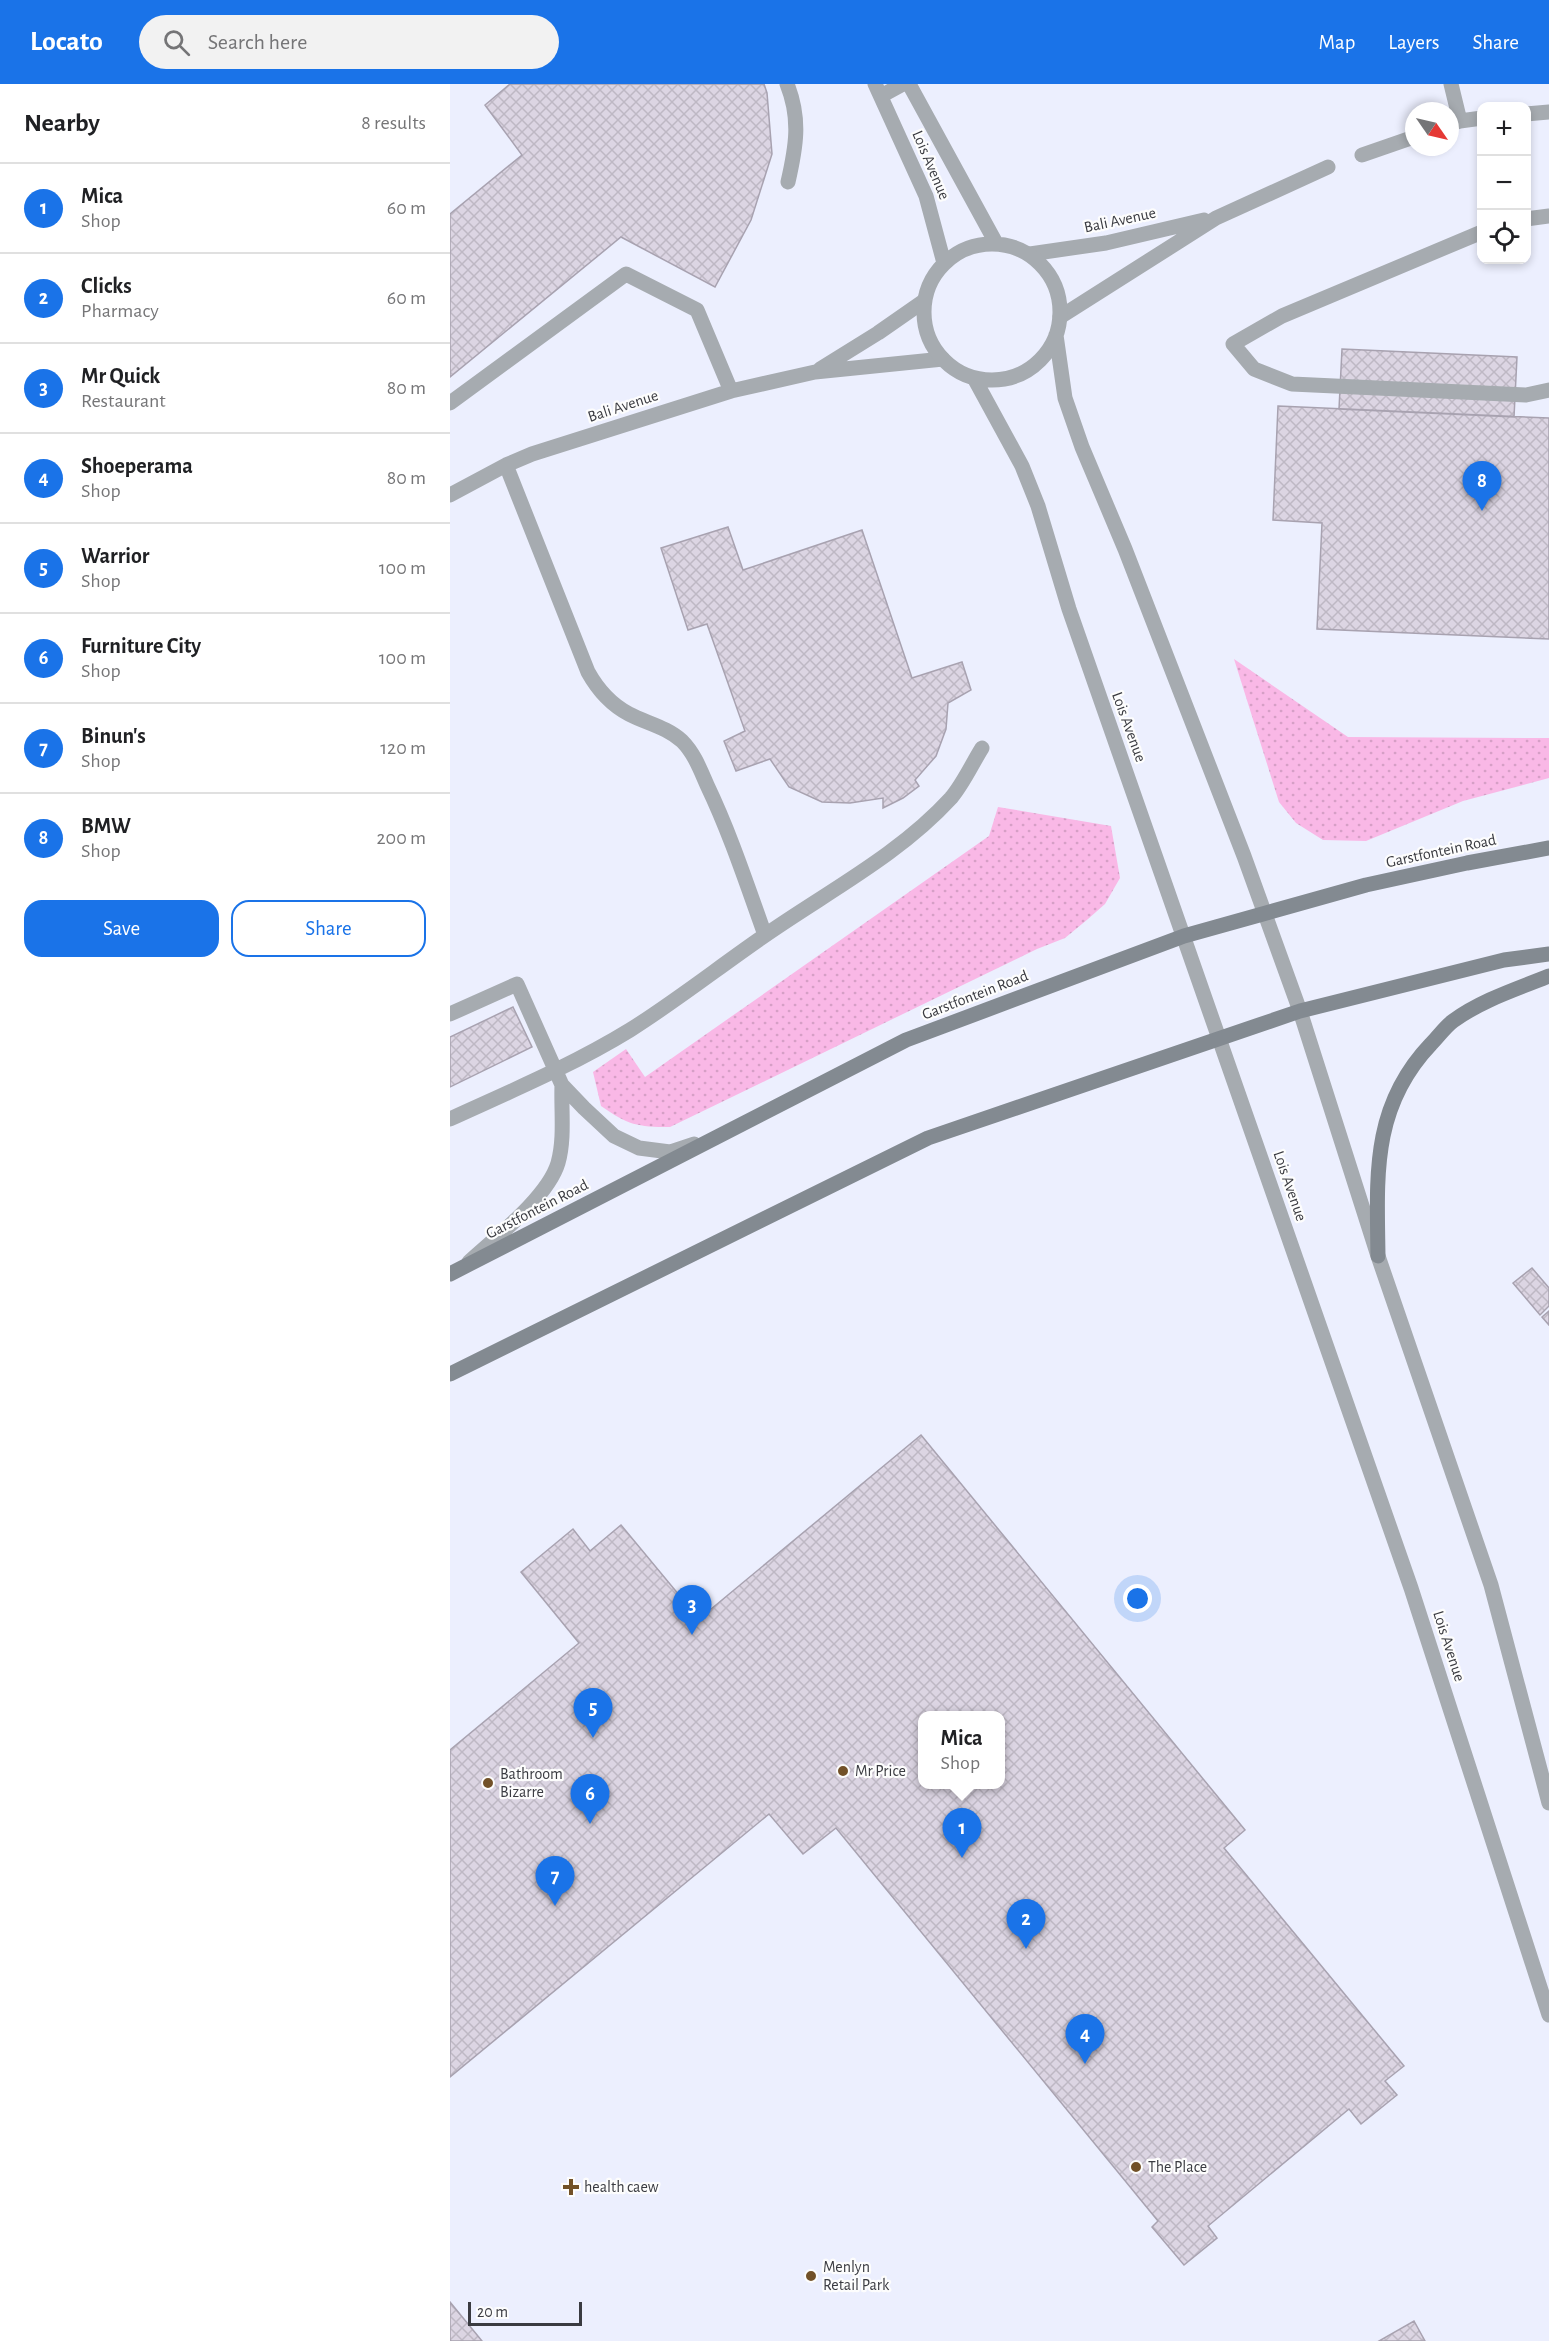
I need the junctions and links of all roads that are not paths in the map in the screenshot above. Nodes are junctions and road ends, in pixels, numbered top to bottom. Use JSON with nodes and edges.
{"nodes":[{"id":1,"x":787,"y":84,"type":"edge"},
{"id":2,"x":903,"y":84,"type":"edge"},
{"id":3,"x":909,"y":84,"type":"edge"},
{"id":4,"x":1451,"y":84,"type":"edge"},
{"id":5,"x":878,"y":90,"type":"edge"},
{"id":6,"x":1453,"y":102,"type":"edge"},
{"id":7,"x":1549,"y":112,"type":"edge"},
{"id":8,"x":1531,"y":114,"type":"edge"},
{"id":9,"x":1477,"y":119,"type":"edge"},
{"id":10,"x":1459,"y":121,"type":"edge"},
{"id":11,"x":1405,"y":140,"type":"edge"},
{"id":12,"x":1362,"y":155,"type":"dead end"},
{"id":13,"x":1328,"y":167,"type":"dead end"},
{"id":14,"x":788,"y":182,"type":"dead end"},
{"id":15,"x":1549,"y":216,"type":"edge"},
{"id":16,"x":1531,"y":218,"type":"edge"},
{"id":17,"x":1180,"y":232,"type":"junction"},
{"id":18,"x":1477,"y":234,"type":"edge"},
{"id":19,"x":996,"y":243,"type":"junction"},
{"id":20,"x":1030,"y":254,"type":"junction"},
{"id":21,"x":944,"y":263,"type":"junction"},
{"id":22,"x":924,"y":301,"type":"junction"},
{"id":23,"x":1060,"y":317,"type":"junction"},
{"id":24,"x":1056,"y":336,"type":"junction"},
{"id":25,"x":943,"y":359,"type":"junction"},
{"id":26,"x":815,"y":372,"type":"junction"},
{"id":27,"x":974,"y":378,"type":"junction"},
{"id":28,"x":1549,"y":390,"type":"edge"},
{"id":29,"x":732,"y":391,"type":"junction"},
{"id":30,"x":450,"y":404,"type":"edge"},
{"id":31,"x":507,"y":465,"type":"junction"},
{"id":32,"x":450,"y":495,"type":"edge"},
{"id":33,"x":982,"y":748,"type":"dead end"},
{"id":34,"x":1549,"y":848,"type":"edge"},
{"id":35,"x":1265,"y":914,"type":"junction"},
{"id":36,"x":765,"y":935,"type":"junction"},
{"id":37,"x":1184,"y":936,"type":"junction"},
{"id":38,"x":1549,"y":954,"type":"edge"},
{"id":39,"x":1549,"y":976,"type":"edge"},
{"id":40,"x":1300,"y":1011,"type":"junction"},
{"id":41,"x":450,"y":1014,"type":"edge"},
{"id":42,"x":1219,"y":1039,"type":"junction"},
{"id":43,"x":559,"y":1078,"type":"junction"},
{"id":44,"x":450,"y":1119,"type":"edge"},
{"id":45,"x":728,"y":1132,"type":"junction"},
{"id":46,"x":1378,"y":1256,"type":"junction"},
{"id":47,"x":465,"y":1266,"type":"junction"},
{"id":48,"x":450,"y":1274,"type":"edge"},
{"id":49,"x":450,"y":1374,"type":"edge"},
{"id":50,"x":1549,"y":1803,"type":"edge"},
{"id":51,"x":1549,"y":2015,"type":"edge"}],
"edges":[{"from":1,"to":14,"type":"street"},
{"from":2,"to":5,"type":"street"},
{"from":3,"to":19,"type":"street","name":"Lois Avenue"},
{"from":4,"to":6,"type":"street"},
{"from":5,"to":21,"type":"street","name":"Lois Avenue"},
{"from":7,"to":8,"type":"street"},
{"from":9,"to":10,"type":"street"},
{"from":11,"to":12,"type":"street"},
{"from":13,"to":17,"type":"street","name":"Bali Avenue"},
{"from":15,"to":16,"type":"street"},
{"from":17,"to":20,"type":"street","name":"Bali Avenue"},
{"from":17,"to":23,"type":"street","name":"Bali Avenue"},
{"from":18,"to":28,"type":"street"},
{"from":19,"to":20,"type":"street"},
{"from":19,"to":21,"type":"street"},
{"from":20,"to":23,"type":"street"},
{"from":21,"to":22,"type":"street"},
{"from":22,"to":25,"type":"street"},
{"from":22,"to":26,"type":"street","name":"Bali Avenue"},
{"from":23,"to":24,"type":"street"},
{"from":24,"to":27,"type":"street"},
{"from":24,"to":35,"type":"street"},
{"from":25,"to":26,"type":"street","name":"Bali Avenue"},
{"from":25,"to":27,"type":"street"},
{"from":26,"to":29,"type":"street","name":"Bali Avenue"},
{"from":27,"to":37,"type":"street","name":"Lois Avenue"},
{"from":29,"to":30,"type":"street"},
{"from":29,"to":31,"type":"street","name":"Bali Avenue"},
{"from":31,"to":32,"type":"street","name":"Bali Avenue"},
{"from":31,"to":36,"type":"street"},
{"from":33,"to":36,"type":"street"},
{"from":34,"to":35,"type":"main road","name":"Garstfontein Road"},
{"from":35,"to":37,"type":"main road","name":"Garstfontein Road"},
{"from":35,"to":40,"type":"street"},
{"from":36,"to":43,"type":"street"},
{"from":37,"to":42,"type":"street","name":"Lois Avenue"},
{"from":37,"to":45,"type":"main road","name":"Garstfontein Road"},
{"from":38,"to":40,"type":"main road"},
{"from":39,"to":46,"type":"main road"},
{"from":40,"to":42,"type":"main road"},
{"from":40,"to":46,"type":"street"},
{"from":41,"to":43,"type":"street"},
{"from":42,"to":49,"type":"main road"},
{"from":42,"to":51,"type":"street","name":"Lois Avenue"},
{"from":43,"to":44,"type":"street"},
{"from":43,"to":45,"type":"street"},
{"from":43,"to":47,"type":"street"},
{"from":45,"to":47,"type":"main road","name":"Garstfontein Road"},
{"from":46,"to":50,"type":"street"},
{"from":47,"to":48,"type":"main road","name":"Garstfontein Road"}]}
